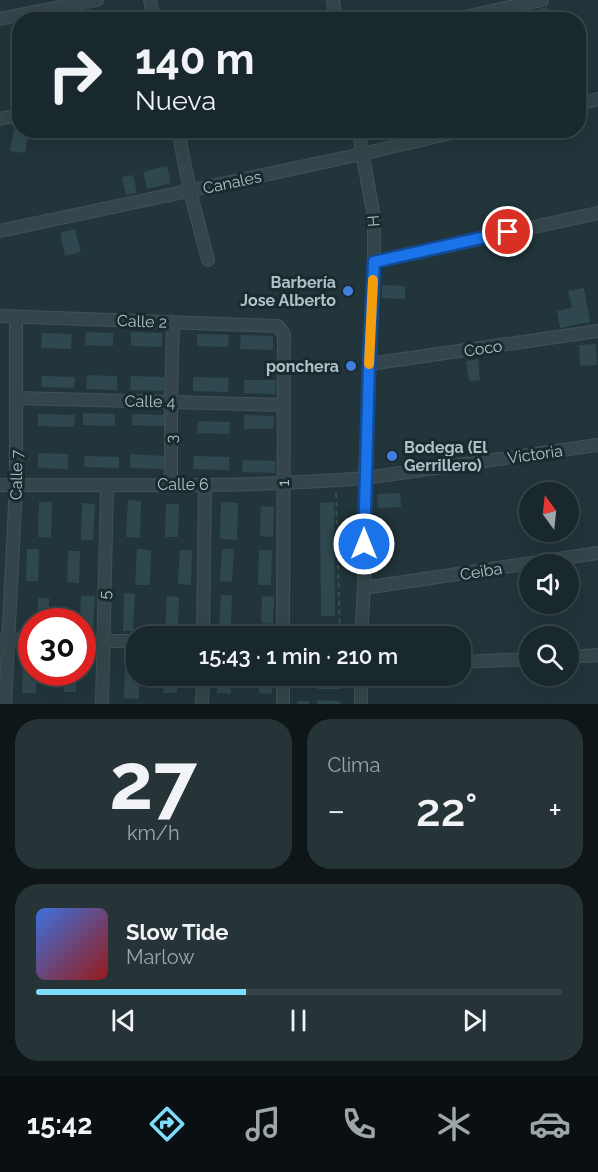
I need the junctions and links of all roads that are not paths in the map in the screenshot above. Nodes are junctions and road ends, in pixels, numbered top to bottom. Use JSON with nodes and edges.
{"nodes":[{"id":1,"x":97,"y":0,"type":"edge"},
{"id":2,"x":542,"y":0,"type":"edge"},
{"id":3,"x":36,"y":12,"type":"edge"},
{"id":4,"x":488,"y":12,"type":"edge"},
{"id":5,"x":180,"y":138,"type":"edge"},
{"id":6,"x":359,"y":138,"type":"edge"},
{"id":7,"x":430,"y":138,"type":"edge"},
{"id":8,"x":362,"y":154,"type":"junction"},
{"id":9,"x":190,"y":191,"type":"junction"},
{"id":10,"x":598,"y":213,"type":"edge"},
{"id":11,"x":0,"y":231,"type":"edge"},
{"id":12,"x":208,"y":260,"type":"dead end"},
{"id":13,"x":374,"y":262,"type":"junction"},
{"id":14,"x":0,"y":316,"type":"edge"},
{"id":15,"x":16,"y":317,"type":"junction"},
{"id":16,"x":173,"y":322,"type":"junction"},
{"id":17,"x":282,"y":330,"type":"joint"},
{"id":18,"x":598,"y":331,"type":"edge"},
{"id":19,"x":369,"y":364,"type":"junction"},
{"id":20,"x":16,"y":398,"type":"junction"},
{"id":21,"x":171,"y":402,"type":"junction"},
{"id":22,"x":284,"y":405,"type":"junction"},
{"id":23,"x":598,"y":446,"type":"edge"},
{"id":24,"x":365,"y":478,"type":"junction"},
{"id":25,"x":171,"y":484,"type":"junction"},
{"id":26,"x":205,"y":484,"type":"junction"},
{"id":27,"x":283,"y":484,"type":"junction"},
{"id":28,"x":0,"y":485,"type":"edge"},
{"id":29,"x":16,"y":485,"type":"junction"},
{"id":30,"x":107,"y":486,"type":"junction"},
{"id":31,"x":598,"y":553,"type":"edge"},
{"id":32,"x":364,"y":588,"type":"junction"},
{"id":33,"x":203,"y":626,"type":"edge"},
{"id":34,"x":283,"y":626,"type":"edge"},
{"id":35,"x":362,"y":626,"type":"edge"},
{"id":36,"x":4,"y":640,"type":"edge"},
{"id":37,"x":96,"y":641,"type":"edge"},
{"id":38,"x":103,"y":641,"type":"junction"},
{"id":39,"x":126,"y":641,"type":"edge"},
{"id":40,"x":598,"y":655,"type":"edge"},
{"id":41,"x":579,"y":656,"type":"edge"},
{"id":42,"x":519,"y":659,"type":"edge"},
{"id":43,"x":471,"y":662,"type":"edge"},
{"id":44,"x":203,"y":686,"type":"edge"},
{"id":45,"x":283,"y":686,"type":"edge"},
{"id":46,"x":362,"y":686,"type":"edge"},
{"id":47,"x":5,"y":704,"type":"edge"},
{"id":48,"x":102,"y":704,"type":"edge"},
{"id":49,"x":202,"y":704,"type":"edge"},
{"id":50,"x":283,"y":704,"type":"edge"},
{"id":51,"x":362,"y":704,"type":"edge"}],
"edges":[{"from":1,"to":3,"type":"street"},
{"from":2,"to":4,"type":"street"},
{"from":5,"to":9,"type":"street"},
{"from":6,"to":8,"type":"street","name":"H"},
{"from":7,"to":8,"type":"street","name":"Canales"},
{"from":8,"to":9,"type":"street","name":"Canales"},
{"from":8,"to":13,"type":"street","name":"H"},
{"from":9,"to":11,"type":"street","name":"Canales"},
{"from":9,"to":12,"type":"street"},
{"from":10,"to":13,"type":"street"},
{"from":13,"to":19,"type":"street","name":"H"},
{"from":14,"to":15,"type":"street","name":"Calle 2"},
{"from":15,"to":16,"type":"street","name":"Calle 2"},
{"from":15,"to":20,"type":"street","name":"Calle 7"},
{"from":16,"to":17,"type":"street","name":"Calle 2"},
{"from":16,"to":21,"type":"street","name":"3"},
{"from":17,"to":22,"type":"street","name":"1"},
{"from":18,"to":19,"type":"street","name":"Coco"},
{"from":19,"to":24,"type":"street","name":"H"},
{"from":20,"to":21,"type":"street","name":"Calle 4"},
{"from":20,"to":29,"type":"street","name":"Calle 7"},
{"from":21,"to":22,"type":"street","name":"Calle 4"},
{"from":21,"to":25,"type":"street","name":"3"},
{"from":22,"to":27,"type":"street","name":"1"},
{"from":23,"to":24,"type":"street","name":"Victoria"},
{"from":24,"to":27,"type":"street","name":"Calle 6"},
{"from":24,"to":32,"type":"street","name":"H"},
{"from":25,"to":26,"type":"street","name":"Calle 6"},
{"from":25,"to":30,"type":"street","name":"Calle 6"},
{"from":26,"to":27,"type":"street","name":"Calle 6"},
{"from":26,"to":33,"type":"street"},
{"from":27,"to":34,"type":"street","name":"1"},
{"from":28,"to":29,"type":"street","name":"Calle 6"},
{"from":29,"to":30,"type":"street","name":"Calle 6"},
{"from":29,"to":36,"type":"street","name":"Calle 7"},
{"from":30,"to":38,"type":"street","name":"5"},
{"from":31,"to":32,"type":"street","name":"Ceiba"},
{"from":32,"to":35,"type":"street","name":"H"},
{"from":36,"to":47,"type":"street","name":"Calle 7"},
{"from":37,"to":38,"type":"street"},
{"from":38,"to":39,"type":"street"},
{"from":38,"to":48,"type":"street","name":"5"},
{"from":40,"to":41,"type":"street"},
{"from":42,"to":43,"type":"street"},
{"from":44,"to":49,"type":"street"},
{"from":45,"to":50,"type":"street"},
{"from":46,"to":51,"type":"street"}]}
